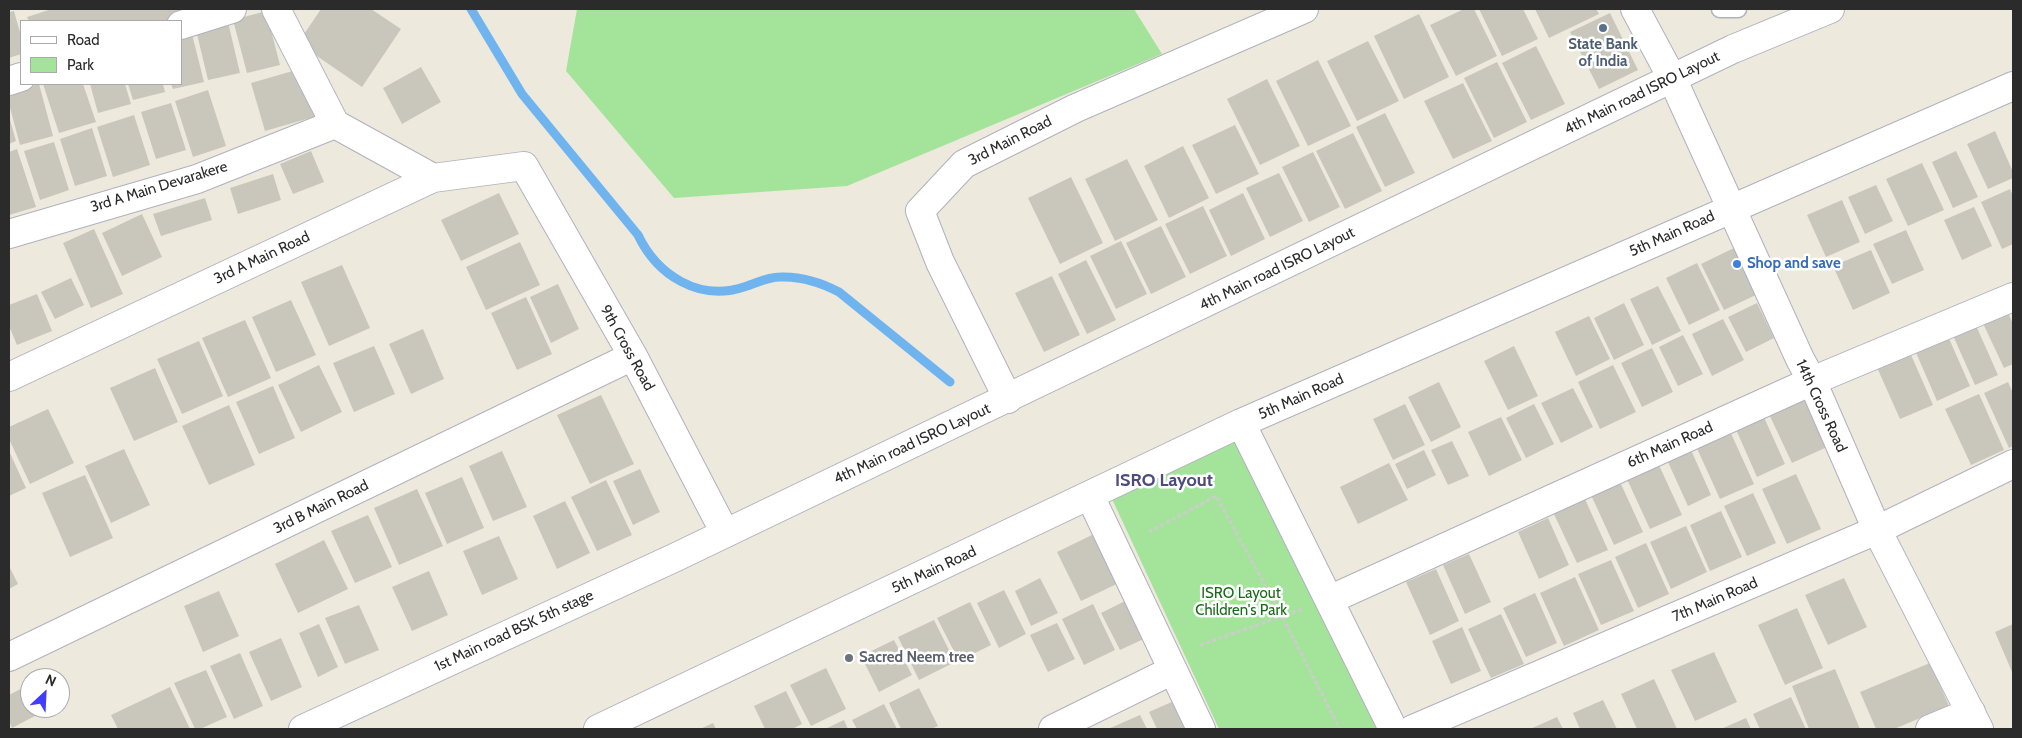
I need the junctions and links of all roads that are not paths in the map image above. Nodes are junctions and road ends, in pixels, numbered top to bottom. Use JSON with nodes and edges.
{"nodes":[{"id":1,"x":232,"y":9,"type":"edge"},
{"id":2,"x":276,"y":9,"type":"edge"},
{"id":3,"x":1304,"y":9,"type":"edge"},
{"id":4,"x":1635,"y":9,"type":"edge"},
{"id":5,"x":1720,"y":9,"type":"edge"},
{"id":6,"x":1738,"y":9,"type":"edge"},
{"id":7,"x":1830,"y":9,"type":"edge"},
{"id":8,"x":182,"y":25,"type":"edge"},
{"id":9,"x":1672,"y":78,"type":"junction"},
{"id":10,"x":2013,"y":86,"type":"edge"},
{"id":11,"x":335,"y":124,"type":"junction"},
{"id":12,"x":524,"y":166,"type":"joint"},
{"id":13,"x":433,"y":178,"type":"junction"},
{"id":14,"x":1730,"y":209,"type":"junction"},
{"id":15,"x":9,"y":234,"type":"edge"},
{"id":16,"x":2013,"y":297,"type":"edge"},
{"id":17,"x":633,"y":356,"type":"junction"},
{"id":18,"x":9,"y":377,"type":"edge"},
{"id":19,"x":1812,"y":381,"type":"junction"},
{"id":20,"x":1008,"y":398,"type":"junction"},
{"id":21,"x":1241,"y":423,"type":"junction"},
{"id":22,"x":2013,"y":464,"type":"edge"},
{"id":23,"x":1090,"y":496,"type":"junction"},
{"id":24,"x":1877,"y":530,"type":"junction"},
{"id":25,"x":726,"y":533,"type":"junction"},
{"id":26,"x":1329,"y":600,"type":"junction"},
{"id":27,"x":9,"y":657,"type":"edge"},
{"id":28,"x":1173,"y":670,"type":"junction"},
{"id":29,"x":1975,"y":721,"type":"edge"},
{"id":30,"x":303,"y":729,"type":"edge"},
{"id":31,"x":598,"y":729,"type":"edge"},
{"id":32,"x":1053,"y":729,"type":"edge"},
{"id":33,"x":1201,"y":729,"type":"edge"},
{"id":34,"x":1393,"y":729,"type":"edge"},
{"id":35,"x":1413,"y":729,"type":"edge"},
{"id":36,"x":1930,"y":729,"type":"edge"}],
"edges":[{"from":1,"to":8,"type":"street"},
{"from":2,"to":11,"type":"street"},
{"from":3,"to":20,"type":"street","name":"3rd Main Road"},
{"from":4,"to":9,"type":"street","name":"14th Cross Road"},
{"from":5,"to":6,"type":"lane"},
{"from":7,"to":9,"type":"street","name":"4th Main road ISRO Layout"},
{"from":9,"to":14,"type":"street","name":"14th Cross Road"},
{"from":9,"to":20,"type":"street","name":"4th Main road ISRO Layout"},
{"from":10,"to":14,"type":"street","name":"5th Main Road"},
{"from":11,"to":13,"type":"street"},
{"from":11,"to":15,"type":"street","name":"3rd A Main Devarakere"},
{"from":12,"to":13,"type":"street","name":"3rd A Main Road"},
{"from":12,"to":17,"type":"street","name":"9th Cross Road"},
{"from":13,"to":18,"type":"street","name":"3rd A Main Road"},
{"from":14,"to":19,"type":"street","name":"14th Cross Road"},
{"from":14,"to":21,"type":"street","name":"5th Main Road"},
{"from":16,"to":19,"type":"street","name":"6th Main Road"},
{"from":17,"to":25,"type":"street","name":"9th Cross Road"},
{"from":17,"to":27,"type":"street","name":"3rd B Main Road"},
{"from":19,"to":24,"type":"street","name":"14th Cross Road"},
{"from":19,"to":26,"type":"street","name":"6th Main Road"},
{"from":20,"to":25,"type":"street","name":"4th Main road ISRO Layout"},
{"from":21,"to":23,"type":"street","name":"5th Main Road"},
{"from":21,"to":26,"type":"street"},
{"from":22,"to":24,"type":"street","name":"7th Main Road"},
{"from":23,"to":28,"type":"street"},
{"from":23,"to":31,"type":"street","name":"5th Main Road"},
{"from":24,"to":29,"type":"street","name":"14th Cross Road"},
{"from":24,"to":35,"type":"street","name":"7th Main Road"},
{"from":25,"to":30,"type":"street","name":"1st Main road BSK 5th stage"},
{"from":26,"to":34,"type":"street"},
{"from":28,"to":32,"type":"street"},
{"from":28,"to":33,"type":"street"},
{"from":29,"to":36,"type":"street"}]}
